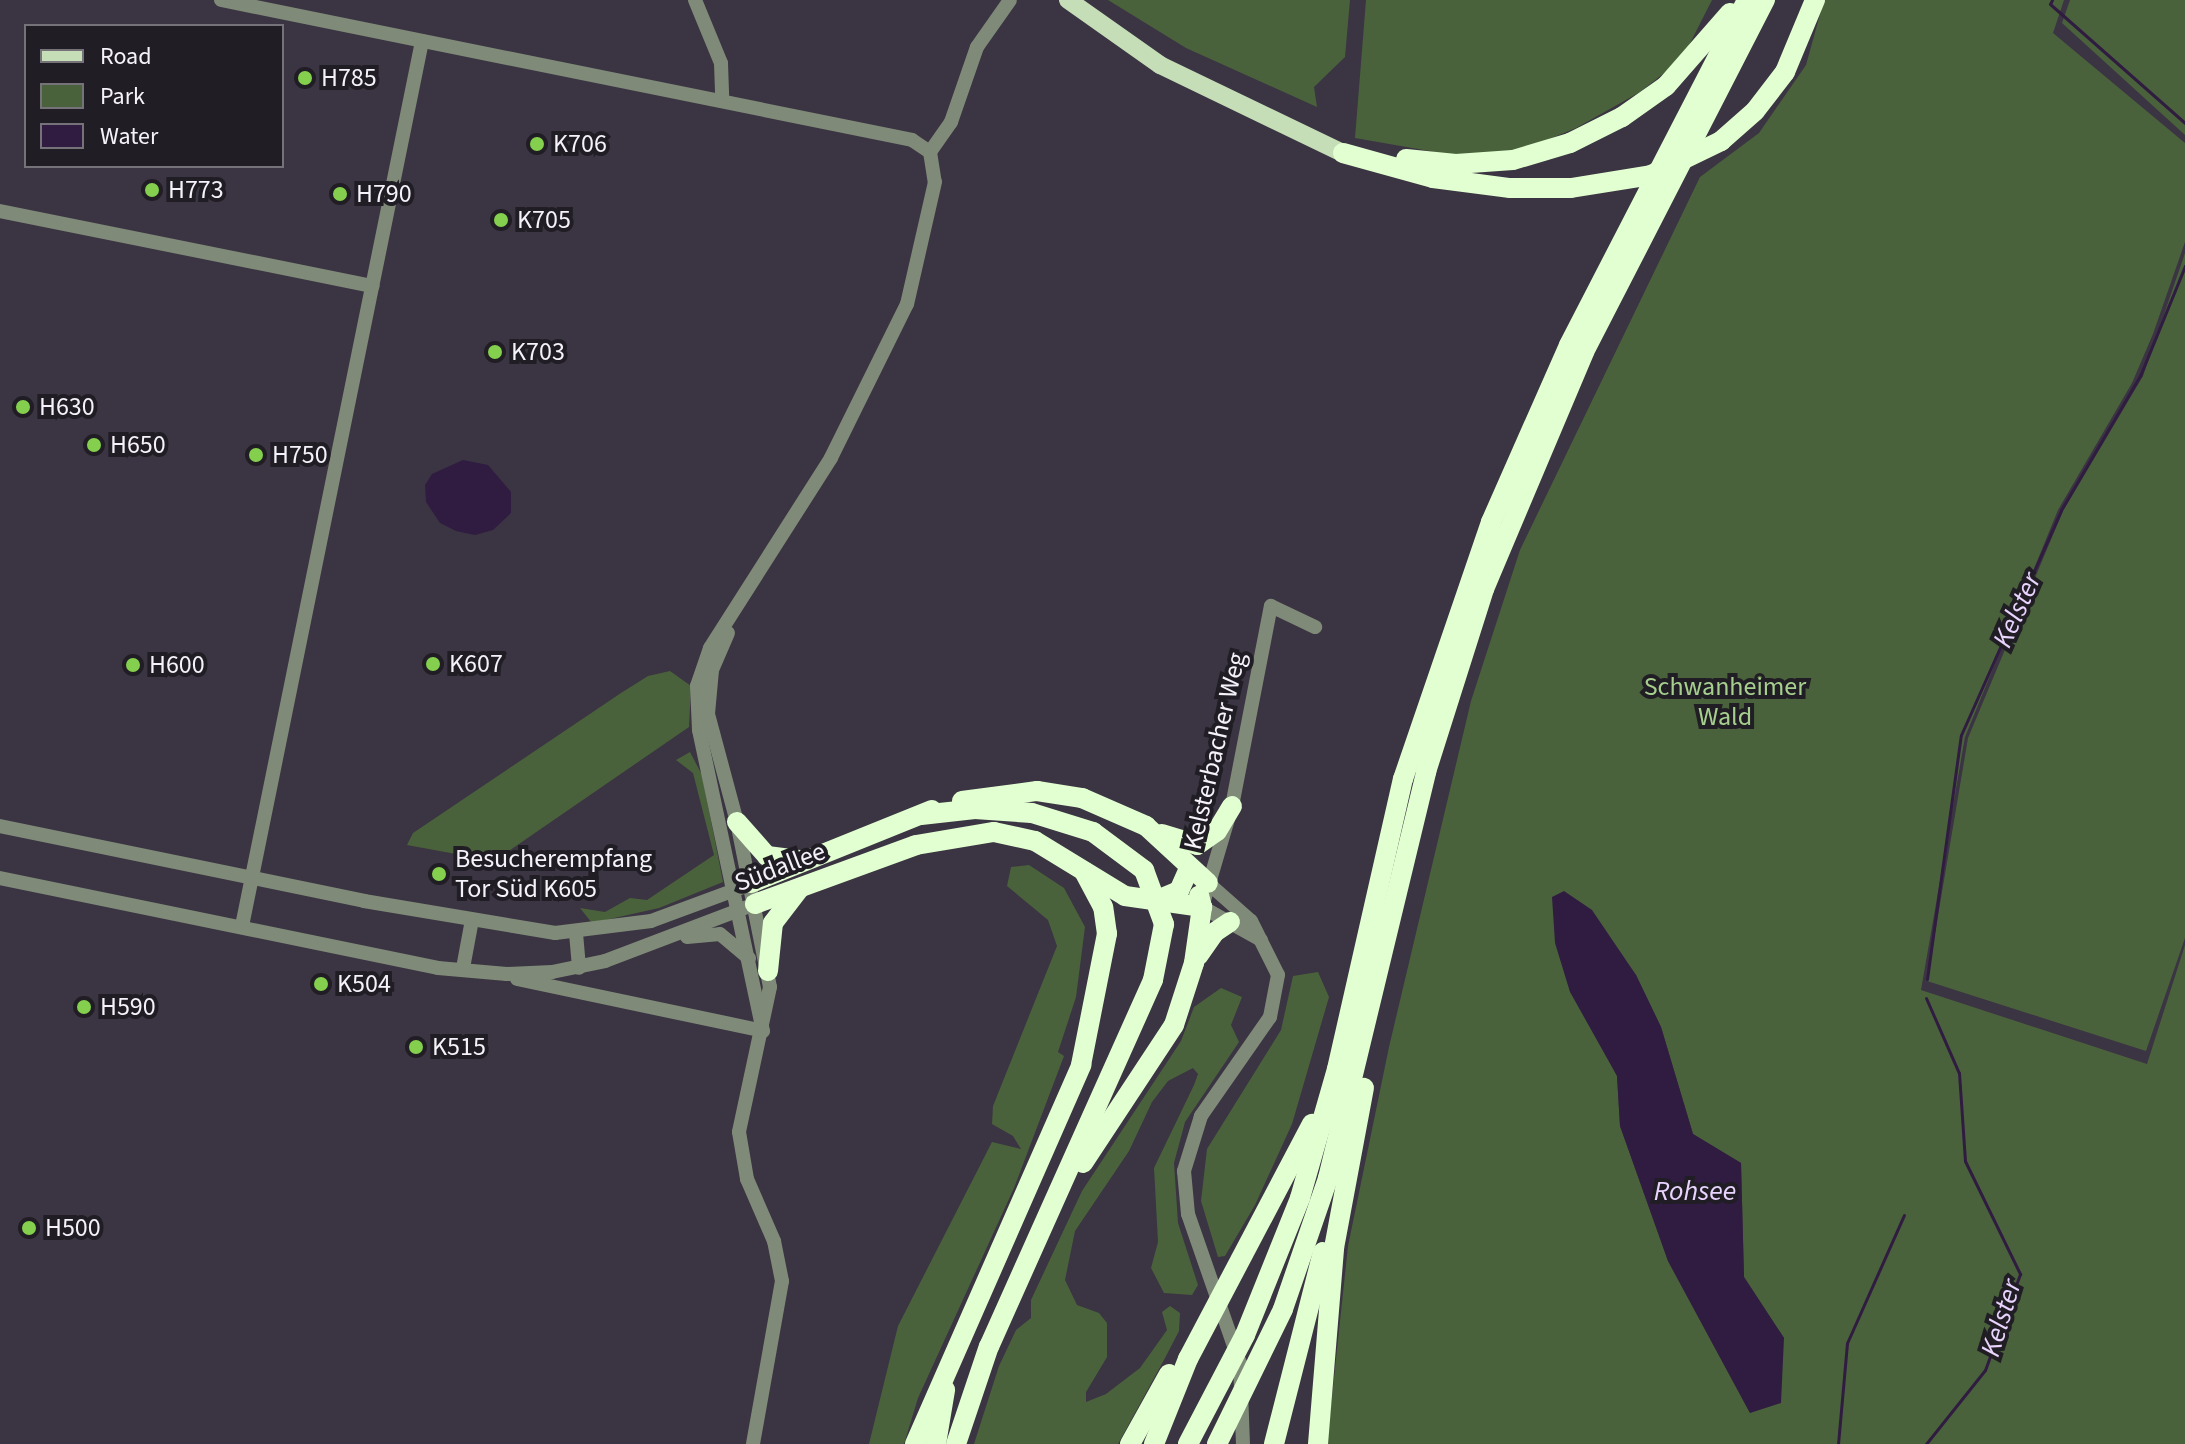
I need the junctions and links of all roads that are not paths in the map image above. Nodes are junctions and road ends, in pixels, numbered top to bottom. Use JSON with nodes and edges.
{"nodes":[{"id":1,"x":221,"y":0,"type":"edge"},
{"id":2,"x":695,"y":0,"type":"edge"},
{"id":3,"x":1010,"y":0,"type":"edge"},
{"id":4,"x":1068,"y":0,"type":"edge"},
{"id":5,"x":1739,"y":0,"type":"edge"},
{"id":6,"x":1747,"y":0,"type":"edge"},
{"id":7,"x":1765,"y":0,"type":"edge"},
{"id":8,"x":1815,"y":0,"type":"edge"},
{"id":9,"x":422,"y":41,"type":"junction"},
{"id":10,"x":722,"y":100,"type":"junction"},
{"id":11,"x":1680,"y":147,"type":"junction"},
{"id":12,"x":1343,"y":148,"type":"junction"},
{"id":13,"x":930,"y":152,"type":"junction"},
{"id":14,"x":1654,"y":196,"type":"junction"},
{"id":15,"x":0,"y":211,"type":"edge"},
{"id":16,"x":373,"y":286,"type":"junction"},
{"id":17,"x":750,"y":590,"type":"junction"},
{"id":18,"x":1315,"y":627,"type":"dead end"},
{"id":19,"x":1232,"y":806,"type":"junction"},
{"id":20,"x":921,"y":815,"type":"junction"},
{"id":21,"x":737,"y":822,"type":"junction"},
{"id":22,"x":0,"y":826,"type":"edge"},
{"id":23,"x":1146,"y":826,"type":"junction"},
{"id":24,"x":805,"y":861,"type":"junction"},
{"id":25,"x":1184,"y":865,"type":"junction"},
{"id":26,"x":1084,"y":872,"type":"junction"},
{"id":27,"x":253,"y":877,"type":"junction"},
{"id":28,"x":0,"y":878,"type":"edge"},
{"id":29,"x":1208,"y":883,"type":"junction"},
{"id":30,"x":744,"y":886,"type":"junction"},
{"id":31,"x":802,"y":886,"type":"junction"},
{"id":32,"x":1147,"y":901,"type":"junction"},
{"id":33,"x":748,"y":907,"type":"junction"},
{"id":34,"x":1202,"y":907,"type":"junction"},
{"id":35,"x":472,"y":920,"type":"junction"},
{"id":36,"x":651,"y":921,"type":"junction"},
{"id":37,"x":1230,"y":922,"type":"junction"},
{"id":38,"x":242,"y":926,"type":"junction"},
{"id":39,"x":576,"y":933,"type":"junction"},
{"id":40,"x":659,"y":941,"type":"junction"},
{"id":41,"x":1385,"y":942,"type":"junction"},
{"id":42,"x":1265,"y":943,"type":"junction"},
{"id":43,"x":1194,"y":963,"type":"junction"},
{"id":44,"x":760,"y":966,"type":"junction"},
{"id":45,"x":463,"y":968,"type":"junction"},
{"id":46,"x":579,"y":968,"type":"junction"},
{"id":47,"x":488,"y":972,"type":"junction"},
{"id":48,"x":763,"y":1031,"type":"junction"},
{"id":49,"x":1337,"y":1069,"type":"junction"},
{"id":50,"x":1359,"y":1117,"type":"junction"},
{"id":51,"x":1038,"y":1239,"type":"junction"},
{"id":52,"x":1197,"y":1341,"type":"junction"},
{"id":53,"x":952,"y":1363,"type":"junction"},
{"id":54,"x":1155,"y":1441,"type":"edge"},
{"id":55,"x":753,"y":1444,"type":"edge"},
{"id":56,"x":915,"y":1444,"type":"edge"},
{"id":57,"x":936,"y":1444,"type":"edge"},
{"id":58,"x":956,"y":1444,"type":"edge"},
{"id":59,"x":1130,"y":1444,"type":"edge"},
{"id":60,"x":1188,"y":1444,"type":"edge"},
{"id":61,"x":1217,"y":1444,"type":"edge"},
{"id":62,"x":1243,"y":1444,"type":"edge"},
{"id":63,"x":1274,"y":1444,"type":"edge"},
{"id":64,"x":1318,"y":1444,"type":"edge"}],
"edges":[{"from":1,"to":9,"type":"street"},
{"from":2,"to":10,"type":"street"},
{"from":3,"to":13,"type":"street"},
{"from":4,"to":12,"type":"main road"},
{"from":5,"to":12,"type":"highway"},
{"from":6,"to":11,"type":"highway"},
{"from":7,"to":11,"type":"highway"},
{"from":8,"to":12,"type":"highway"},
{"from":9,"to":10,"type":"street"},
{"from":9,"to":16,"type":"street"},
{"from":10,"to":13,"type":"street"},
{"from":11,"to":14,"type":"highway"},
{"from":13,"to":17,"type":"street"},
{"from":14,"to":41,"type":"highway"},
{"from":14,"to":49,"type":"highway"},
{"from":15,"to":16,"type":"street"},
{"from":16,"to":27,"type":"street"},
{"from":17,"to":21,"type":"street"},
{"from":17,"to":30,"type":"street"},
{"from":18,"to":19,"type":"street","name":"Kelsterbacher Weg"},
{"from":19,"to":23,"type":"highway"},
{"from":19,"to":29,"type":"street","name":"Kelsterbacher Weg"},
{"from":20,"to":23,"type":"highway"},
{"from":20,"to":24,"type":"highway","name":"Südallee"},
{"from":20,"to":51,"type":"highway"},
{"from":21,"to":24,"type":"highway"},
{"from":21,"to":30,"type":"street"},
{"from":22,"to":27,"type":"street","name":"Südallee"},
{"from":23,"to":25,"type":"highway"},
{"from":24,"to":30,"type":"highway","name":"Südallee"},
{"from":25,"to":29,"type":"highway"},
{"from":25,"to":32,"type":"highway"},
{"from":25,"to":34,"type":"highway"},
{"from":26,"to":31,"type":"highway","name":"Südallee"},
{"from":26,"to":32,"type":"highway","name":"Südallee"},
{"from":26,"to":53,"type":"highway"},
{"from":27,"to":35,"type":"street","name":"Südallee"},
{"from":27,"to":38,"type":"street"},
{"from":28,"to":38,"type":"street","name":"Südallee"},
{"from":29,"to":34,"type":"street","name":"Kelsterbacher Weg"},
{"from":29,"to":42,"type":"street"},
{"from":30,"to":33,"type":"street"},
{"from":30,"to":36,"type":"street","name":"Südallee"},
{"from":31,"to":33,"type":"highway","name":"Südallee"},
{"from":31,"to":44,"type":"highway"},
{"from":32,"to":34,"type":"highway","name":"Südallee"},
{"from":33,"to":40,"type":"street","name":"Südallee"},
{"from":33,"to":44,"type":"street"},
{"from":34,"to":37,"type":"street"},
{"from":34,"to":43,"type":"highway"},
{"from":35,"to":39,"type":"street","name":"Südallee"},
{"from":35,"to":45,"type":"street"},
{"from":36,"to":39,"type":"street","name":"Südallee"},
{"from":36,"to":40,"type":"street"},
{"from":37,"to":42,"type":"street"},
{"from":37,"to":43,"type":"highway"},
{"from":38,"to":45,"type":"street","name":"Südallee"},
{"from":39,"to":46,"type":"street"},
{"from":40,"to":44,"type":"street"},
{"from":40,"to":46,"type":"street","name":"Südallee"},
{"from":41,"to":50,"type":"highway"},
{"from":41,"to":61,"type":"highway"},
{"from":42,"to":62,"type":"street"},
{"from":43,"to":51,"type":"highway"},
{"from":44,"to":48,"type":"street"},
{"from":45,"to":47,"type":"street","name":"Südallee"},
{"from":46,"to":47,"type":"street","name":"Südallee"},
{"from":47,"to":48,"type":"street","name":"Südallee"},
{"from":48,"to":55,"type":"street"},
{"from":49,"to":52,"type":"highway"},
{"from":49,"to":60,"type":"highway"},
{"from":50,"to":63,"type":"highway"},
{"from":50,"to":64,"type":"highway"},
{"from":51,"to":58,"type":"highway"},
{"from":52,"to":54,"type":"highway"},
{"from":52,"to":59,"type":"highway"},
{"from":53,"to":56,"type":"highway"},
{"from":53,"to":57,"type":"highway"}]}
